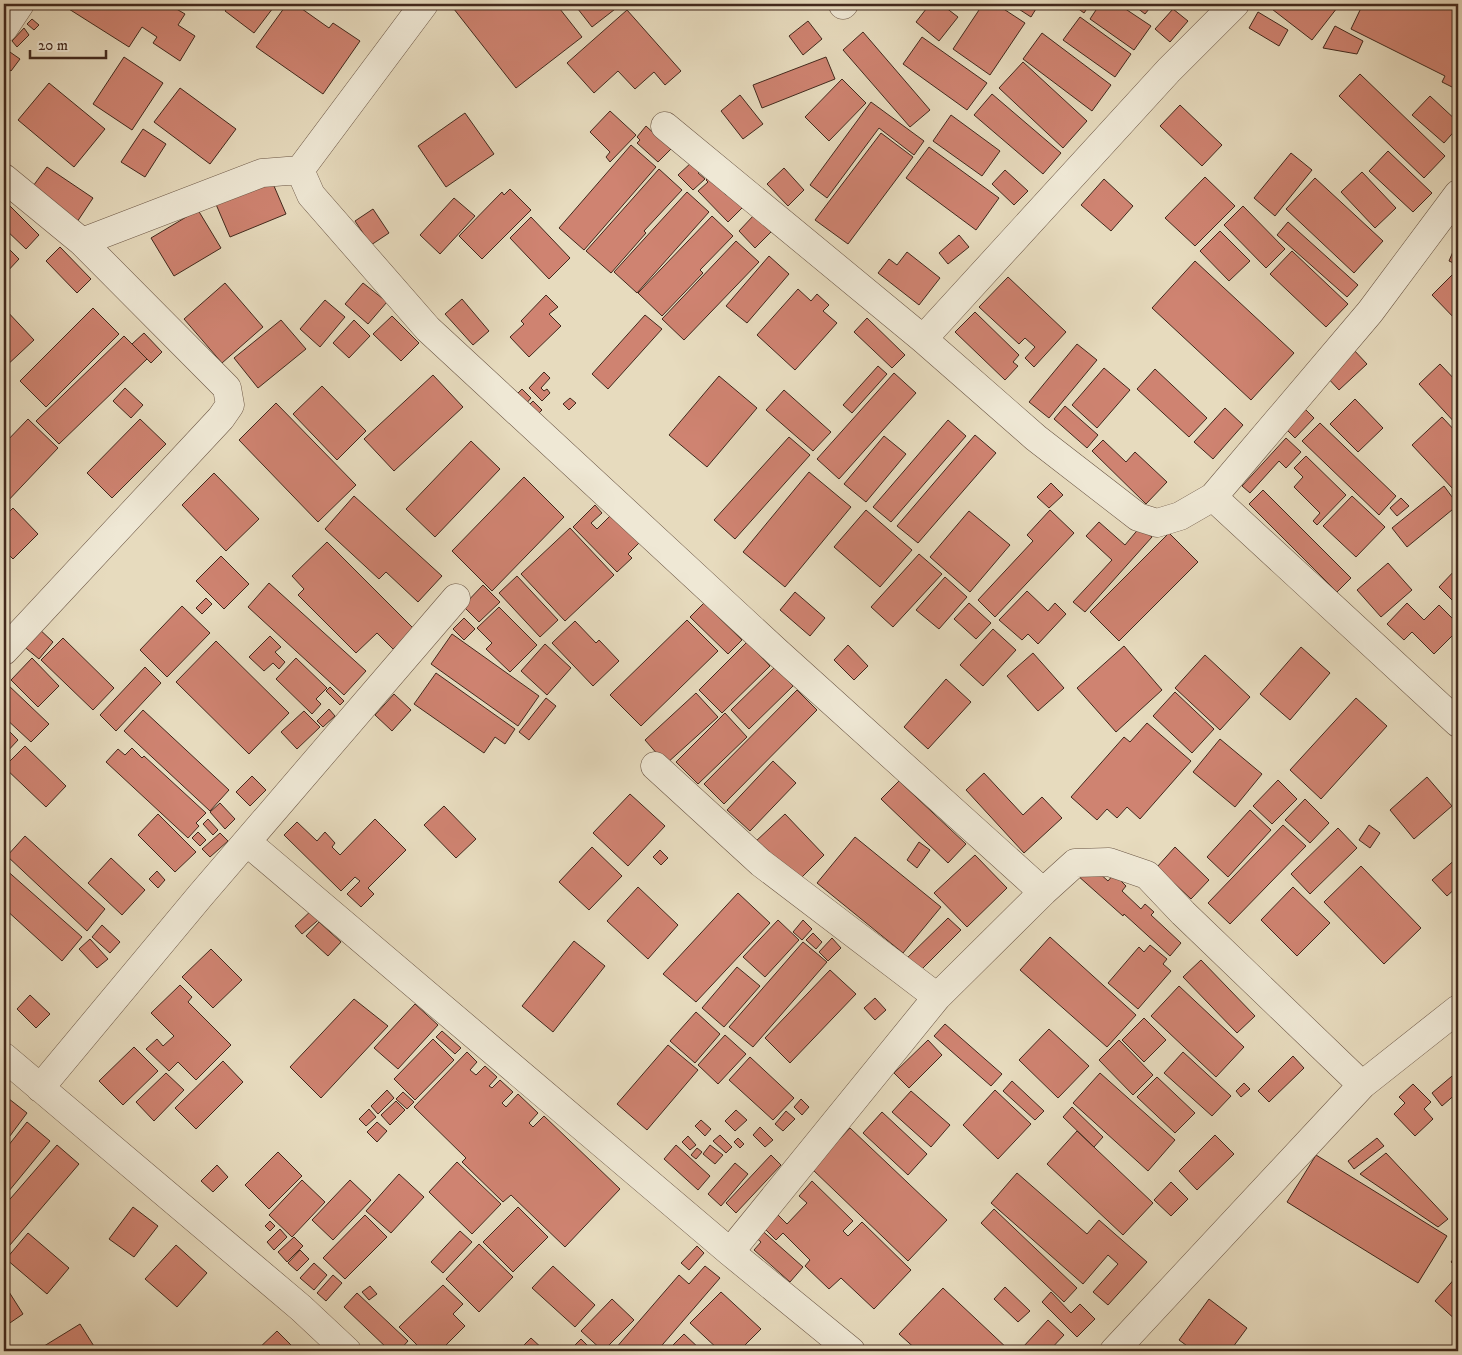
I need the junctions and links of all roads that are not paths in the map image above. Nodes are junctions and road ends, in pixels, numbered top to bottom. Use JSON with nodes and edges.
{"nodes":[{"id":1,"x":20,"y":4,"type":"edge"},
{"id":2,"x":424,"y":4,"type":"edge"},
{"id":3,"x":1235,"y":4,"type":"edge"},
{"id":4,"x":4,"y":28,"type":"edge"},
{"id":5,"x":665,"y":126,"type":"dead end"},
{"id":6,"x":300,"y":170,"type":"junction"},
{"id":7,"x":4,"y":178,"type":"edge"},
{"id":8,"x":1458,"y":194,"type":"edge"},
{"id":9,"x":82,"y":242,"type":"junction"},
{"id":10,"x":923,"y":339,"type":"junction"},
{"id":11,"x":1213,"y":496,"type":"junction"},
{"id":12,"x":456,"y":598,"type":"dead end"},
{"id":13,"x":9,"y":635,"type":"edge"},
{"id":14,"x":1458,"y":723,"type":"edge"},
{"id":15,"x":656,"y":766,"type":"dead end"},
{"id":16,"x":247,"y":842,"type":"junction"},
{"id":17,"x":1043,"y":892,"type":"junction"},
{"id":18,"x":937,"y":997,"type":"junction"},
{"id":19,"x":1458,"y":1009,"type":"edge"},
{"id":20,"x":4,"y":1057,"type":"edge"},
{"id":21,"x":1362,"y":1085,"type":"junction"},
{"id":22,"x":40,"y":1088,"type":"junction"},
{"id":23,"x":730,"y":1252,"type":"junction"},
{"id":24,"x":346,"y":1351,"type":"edge"},
{"id":25,"x":851,"y":1351,"type":"edge"},
{"id":26,"x":1114,"y":1351,"type":"edge"}],
"edges":[{"from":1,"to":4,"type":"street"},
{"from":2,"to":6,"type":"street"},
{"from":3,"to":10,"type":"street"},
{"from":5,"to":10,"type":"street"},
{"from":6,"to":9,"type":"street"},
{"from":6,"to":17,"type":"street"},
{"from":7,"to":9,"type":"street"},
{"from":8,"to":11,"type":"street"},
{"from":9,"to":13,"type":"street"},
{"from":10,"to":11,"type":"street"},
{"from":11,"to":14,"type":"street"},
{"from":12,"to":16,"type":"street"},
{"from":15,"to":18,"type":"street"},
{"from":16,"to":22,"type":"street"},
{"from":16,"to":23,"type":"street"},
{"from":17,"to":18,"type":"street"},
{"from":17,"to":21,"type":"street"},
{"from":18,"to":23,"type":"street"},
{"from":19,"to":21,"type":"street"},
{"from":20,"to":22,"type":"street"},
{"from":21,"to":26,"type":"street"},
{"from":22,"to":24,"type":"street"},
{"from":23,"to":25,"type":"street"}]}
